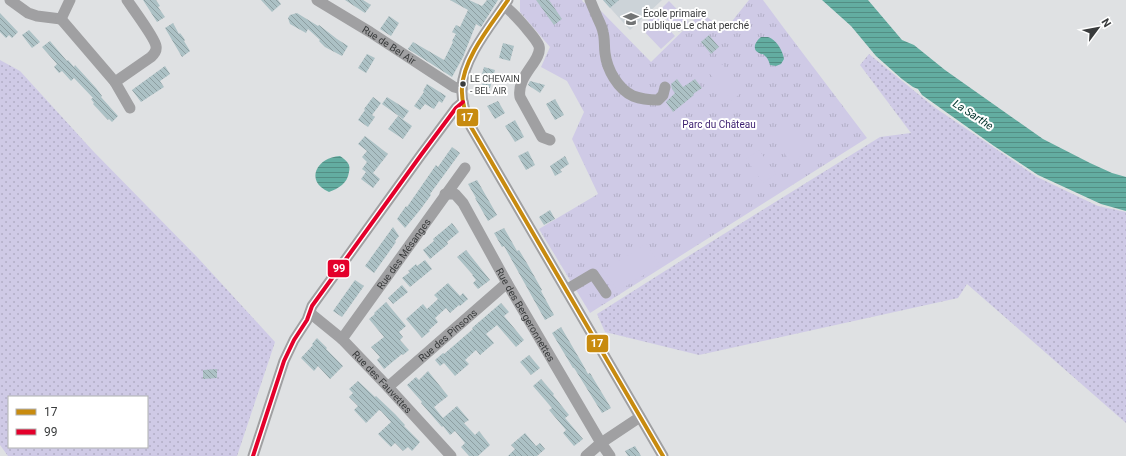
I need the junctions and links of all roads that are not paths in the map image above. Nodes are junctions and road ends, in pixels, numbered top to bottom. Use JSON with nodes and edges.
{"nodes":[{"id":1,"x":10,"y":0,"type":"edge"},
{"id":2,"x":70,"y":0,"type":"edge"},
{"id":3,"x":127,"y":0,"type":"edge"},
{"id":4,"x":317,"y":0,"type":"edge"},
{"id":5,"x":590,"y":0,"type":"edge"},
{"id":6,"x":506,"y":3,"type":"edge"},
{"id":7,"x":61,"y":19,"type":"junction"},
{"id":8,"x":115,"y":82,"type":"junction"},
{"id":9,"x":665,"y":87,"type":"dead end"},
{"id":10,"x":462,"y":89,"type":"junction"},
{"id":11,"x":463,"y":102,"type":"junction"},
{"id":12,"x":130,"y":108,"type":"dead end"},
{"id":13,"x":550,"y":140,"type":"dead end"},
{"id":14,"x":465,"y":168,"type":"dead end"},
{"id":15,"x":446,"y":194,"type":"junction"},
{"id":16,"x":507,"y":283,"type":"junction"},
{"id":17,"x":566,"y":290,"type":"junction"},
{"id":18,"x":606,"y":293,"type":"dead end"},
{"id":19,"x":310,"y":313,"type":"junction"},
{"id":20,"x":342,"y":339,"type":"junction"},
{"id":21,"x":388,"y":387,"type":"junction"},
{"id":22,"x":640,"y":417,"type":"junction"},
{"id":23,"x":601,"y":443,"type":"junction"},
{"id":24,"x":253,"y":456,"type":"edge"},
{"id":25,"x":451,"y":456,"type":"edge"},
{"id":26,"x":586,"y":456,"type":"edge"},
{"id":27,"x":610,"y":456,"type":"edge"},
{"id":28,"x":663,"y":456,"type":"edge"}],
"edges":[{"from":1,"to":7,"type":"street"},
{"from":2,"to":7,"type":"street"},
{"from":3,"to":8,"type":"street"},
{"from":4,"to":10,"type":"street","name":"Rue de Bel Air"},
{"from":5,"to":9,"type":"street"},
{"from":6,"to":10,"type":"street"},
{"from":6,"to":13,"type":"street"},
{"from":7,"to":8,"type":"street"},
{"from":8,"to":12,"type":"street"},
{"from":10,"to":11,"type":"street"},
{"from":11,"to":17,"type":"street"},
{"from":11,"to":19,"type":"street"},
{"from":14,"to":15,"type":"street","name":"Rue des Mésanges"},
{"from":15,"to":16,"type":"street","name":"Rue des Bergeronnettes"},
{"from":15,"to":20,"type":"street","name":"Rue des Mésanges"},
{"from":16,"to":21,"type":"street","name":"Rue des Pinsons"},
{"from":16,"to":23,"type":"street","name":"Rue des Bergeronnettes"},
{"from":17,"to":18,"type":"street"},
{"from":17,"to":22,"type":"street"},
{"from":19,"to":20,"type":"street","name":"Rue des Fauvettes"},
{"from":19,"to":24,"type":"street"},
{"from":20,"to":21,"type":"street","name":"Rue des Fauvettes"},
{"from":21,"to":25,"type":"street","name":"Rue des Fauvettes"},
{"from":22,"to":23,"type":"street"},
{"from":22,"to":28,"type":"street"},
{"from":23,"to":26,"type":"street"},
{"from":23,"to":27,"type":"street","name":"Rue des Bergeronnettes"}]}
